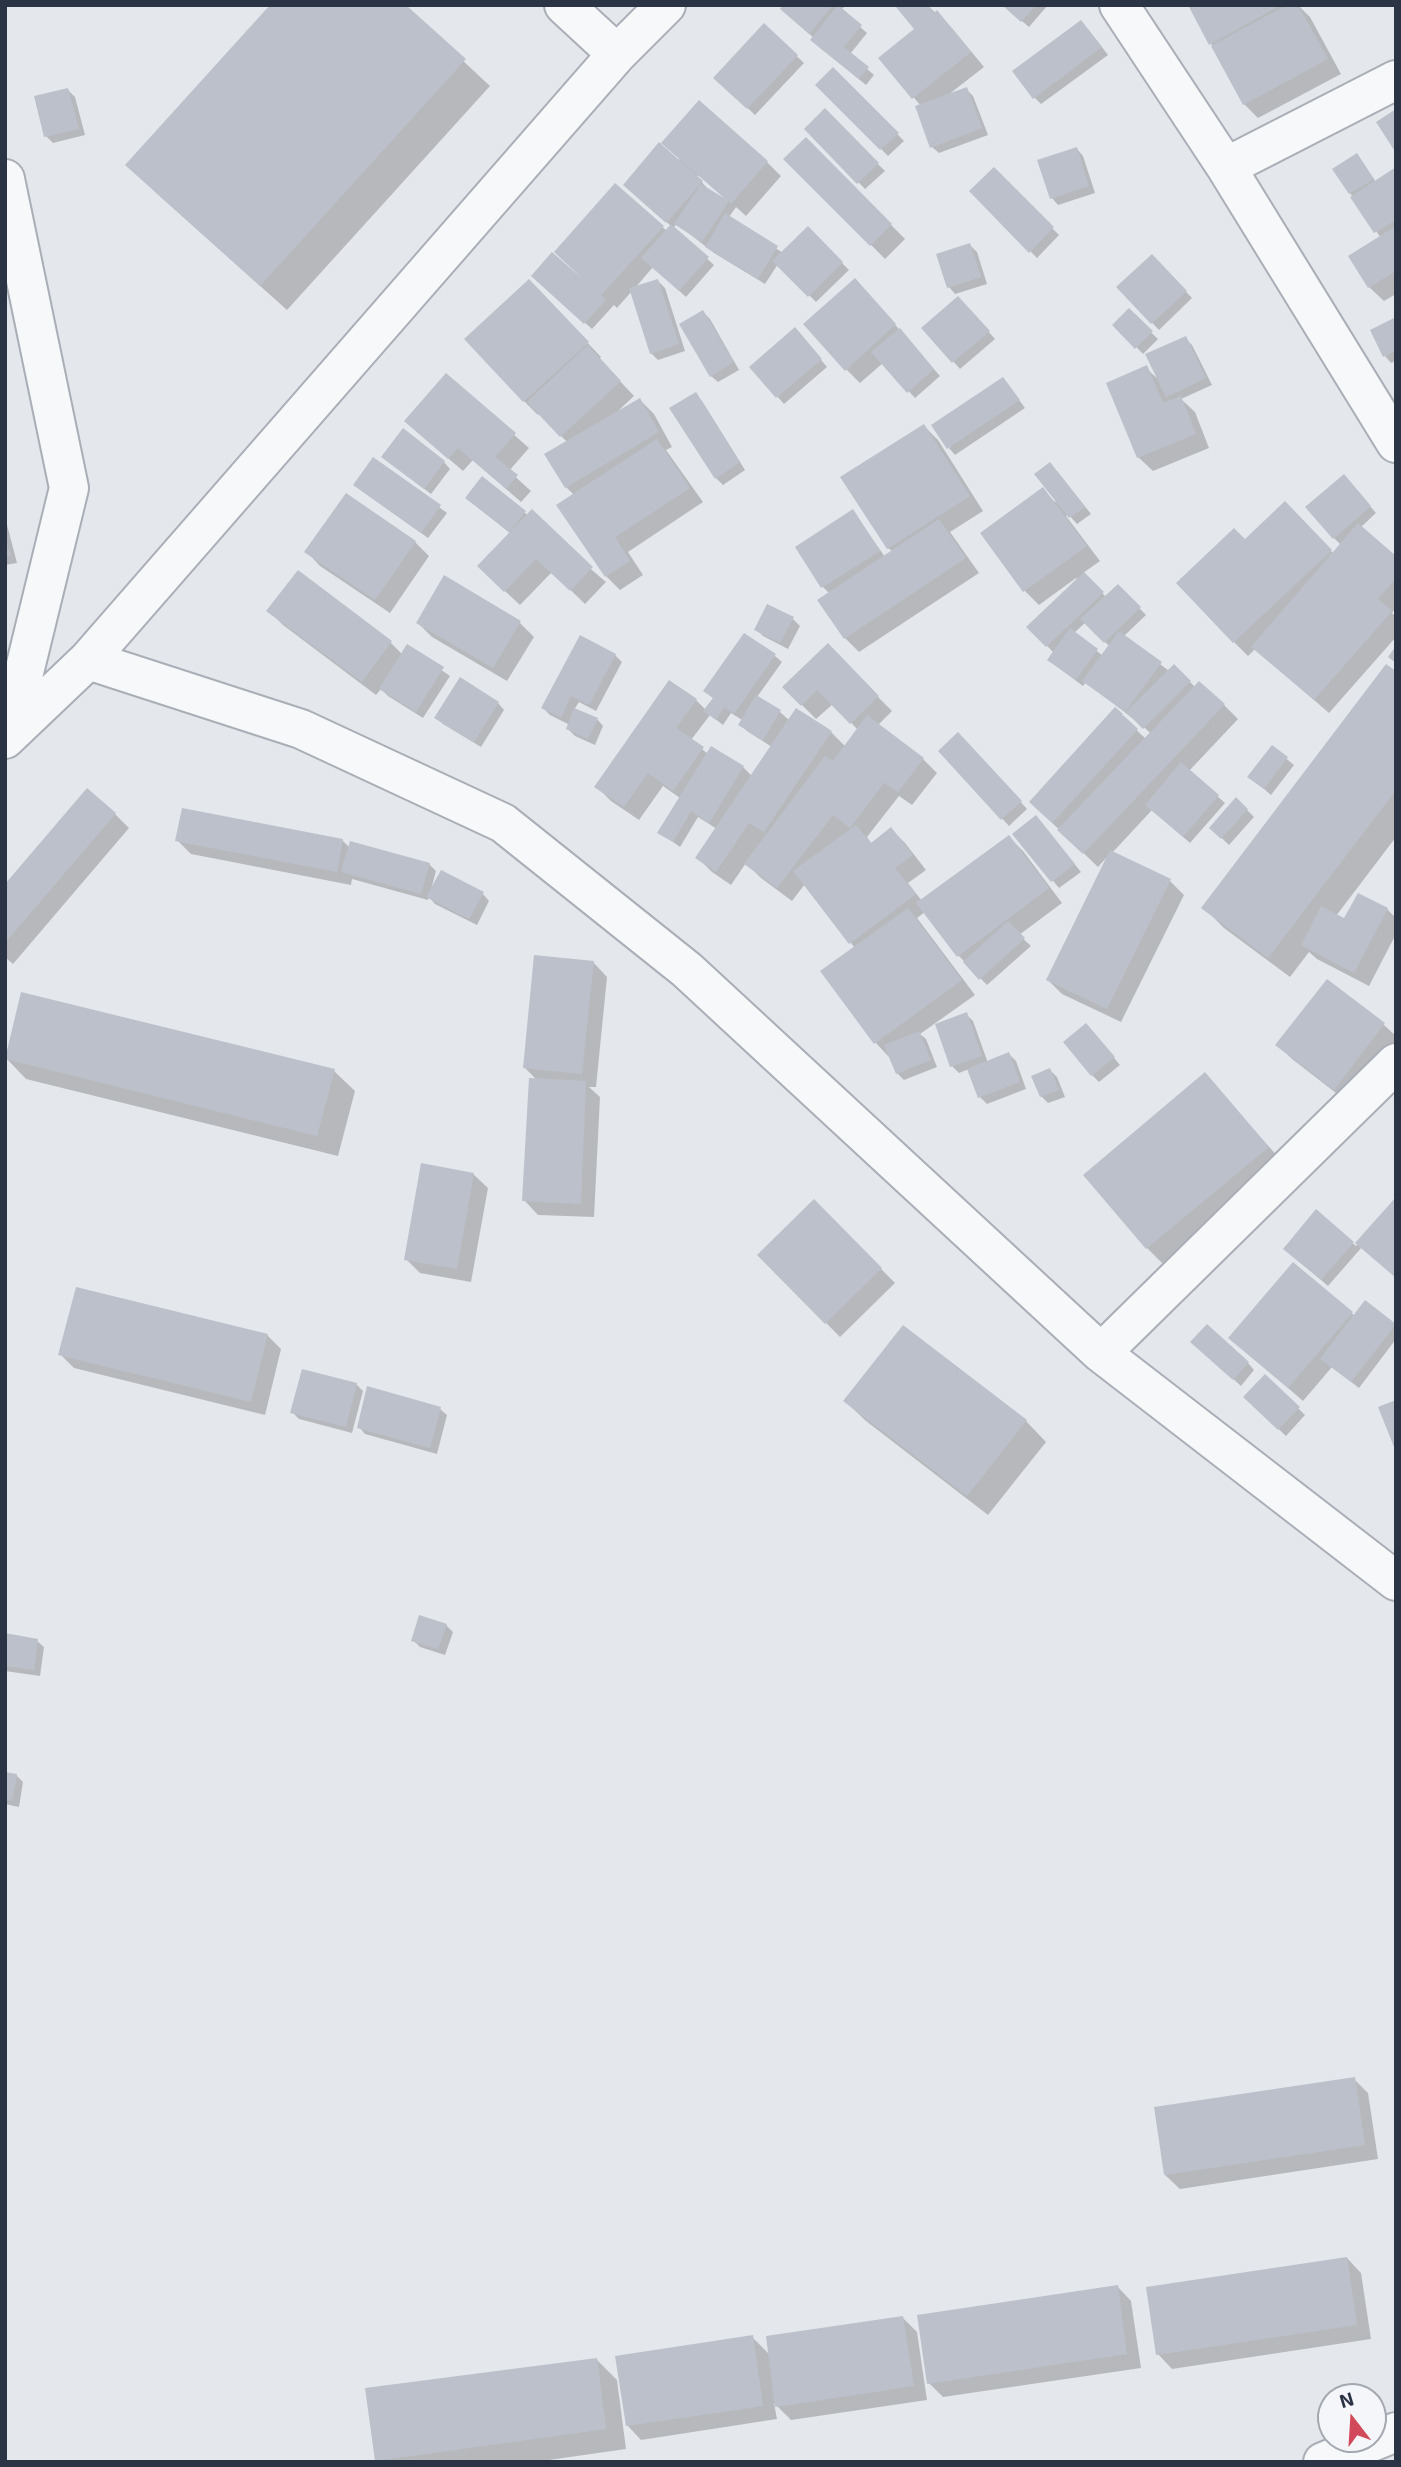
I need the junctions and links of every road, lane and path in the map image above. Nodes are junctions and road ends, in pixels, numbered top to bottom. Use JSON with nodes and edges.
{"nodes":[{"id":1,"x":564,"y":5,"type":"edge"},
{"id":2,"x":666,"y":5,"type":"edge"},
{"id":3,"x":1119,"y":5,"type":"edge"},
{"id":4,"x":617,"y":54,"type":"junction"},
{"id":5,"x":1396,"y":80,"type":"edge"},
{"id":6,"x":1226,"y":167,"type":"junction"},
{"id":7,"x":5,"y":179,"type":"edge"},
{"id":8,"x":1394,"y":436,"type":"edge"},
{"id":9,"x":88,"y":660,"type":"junction"},
{"id":10,"x":7,"y":735,"type":"edge"},
{"id":11,"x":1396,"y":1063,"type":"edge"},
{"id":12,"x":1101,"y":1353,"type":"junction"},
{"id":13,"x":1396,"y":1581,"type":"edge"},
{"id":14,"x":1396,"y":2432,"type":"edge"},
{"id":15,"x":1323,"y":2462,"type":"edge"}],
"edges":[{"from":1,"to":4,"type":"street"},
{"from":2,"to":4,"type":"street"},
{"from":3,"to":6,"type":"street"},
{"from":4,"to":9,"type":"street"},
{"from":5,"to":6,"type":"street"},
{"from":6,"to":8,"type":"street"},
{"from":7,"to":10,"type":"street"},
{"from":9,"to":10,"type":"street"},
{"from":9,"to":12,"type":"street"},
{"from":11,"to":12,"type":"street"},
{"from":12,"to":13,"type":"street"},
{"from":14,"to":15,"type":"street"}]}
